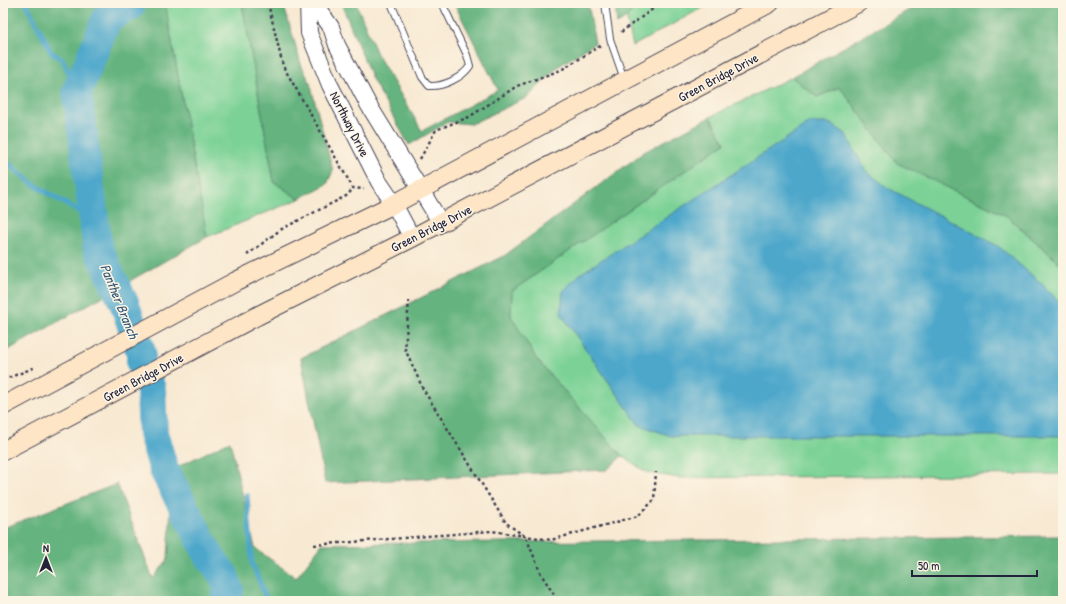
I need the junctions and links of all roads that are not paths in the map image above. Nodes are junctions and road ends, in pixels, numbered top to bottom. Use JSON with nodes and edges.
{"nodes":[{"id":1,"x":308,"y":3,"type":"edge"},
{"id":2,"x":314,"y":3,"type":"edge"},
{"id":3,"x":391,"y":3,"type":"edge"},
{"id":4,"x":442,"y":3,"type":"edge"},
{"id":5,"x":605,"y":3,"type":"edge"},
{"id":6,"x":770,"y":3,"type":"edge"},
{"id":7,"x":858,"y":3,"type":"edge"},
{"id":8,"x":625,"y":81,"type":"junction"},
{"id":9,"x":420,"y":190,"type":"junction"},
{"id":10,"x":394,"y":204,"type":"junction"},
{"id":11,"x":441,"y":223,"type":"junction"},
{"id":12,"x":412,"y":238,"type":"junction"},
{"id":13,"x":3,"y":406,"type":"edge"},
{"id":14,"x":3,"y":451,"type":"edge"}],
"edges":[{"from":1,"to":10,"type":"street","name":"Northway Drive"},
{"from":2,"to":9,"type":"street","name":"Northway Drive"},
{"from":3,"to":4,"type":"lane"},
{"from":5,"to":8,"type":"lane"},
{"from":6,"to":8,"type":"main road"},
{"from":7,"to":11,"type":"main road","name":"Green Bridge Drive"},
{"from":8,"to":9,"type":"main road"},
{"from":9,"to":10,"type":"main road"},
{"from":9,"to":11,"type":"street","name":"Northway Drive"},
{"from":10,"to":12,"type":"street","name":"Northway Drive"},
{"from":10,"to":13,"type":"main road"},
{"from":11,"to":12,"type":"main road","name":"Green Bridge Drive"},
{"from":12,"to":14,"type":"main road","name":"Green Bridge Drive"}]}
